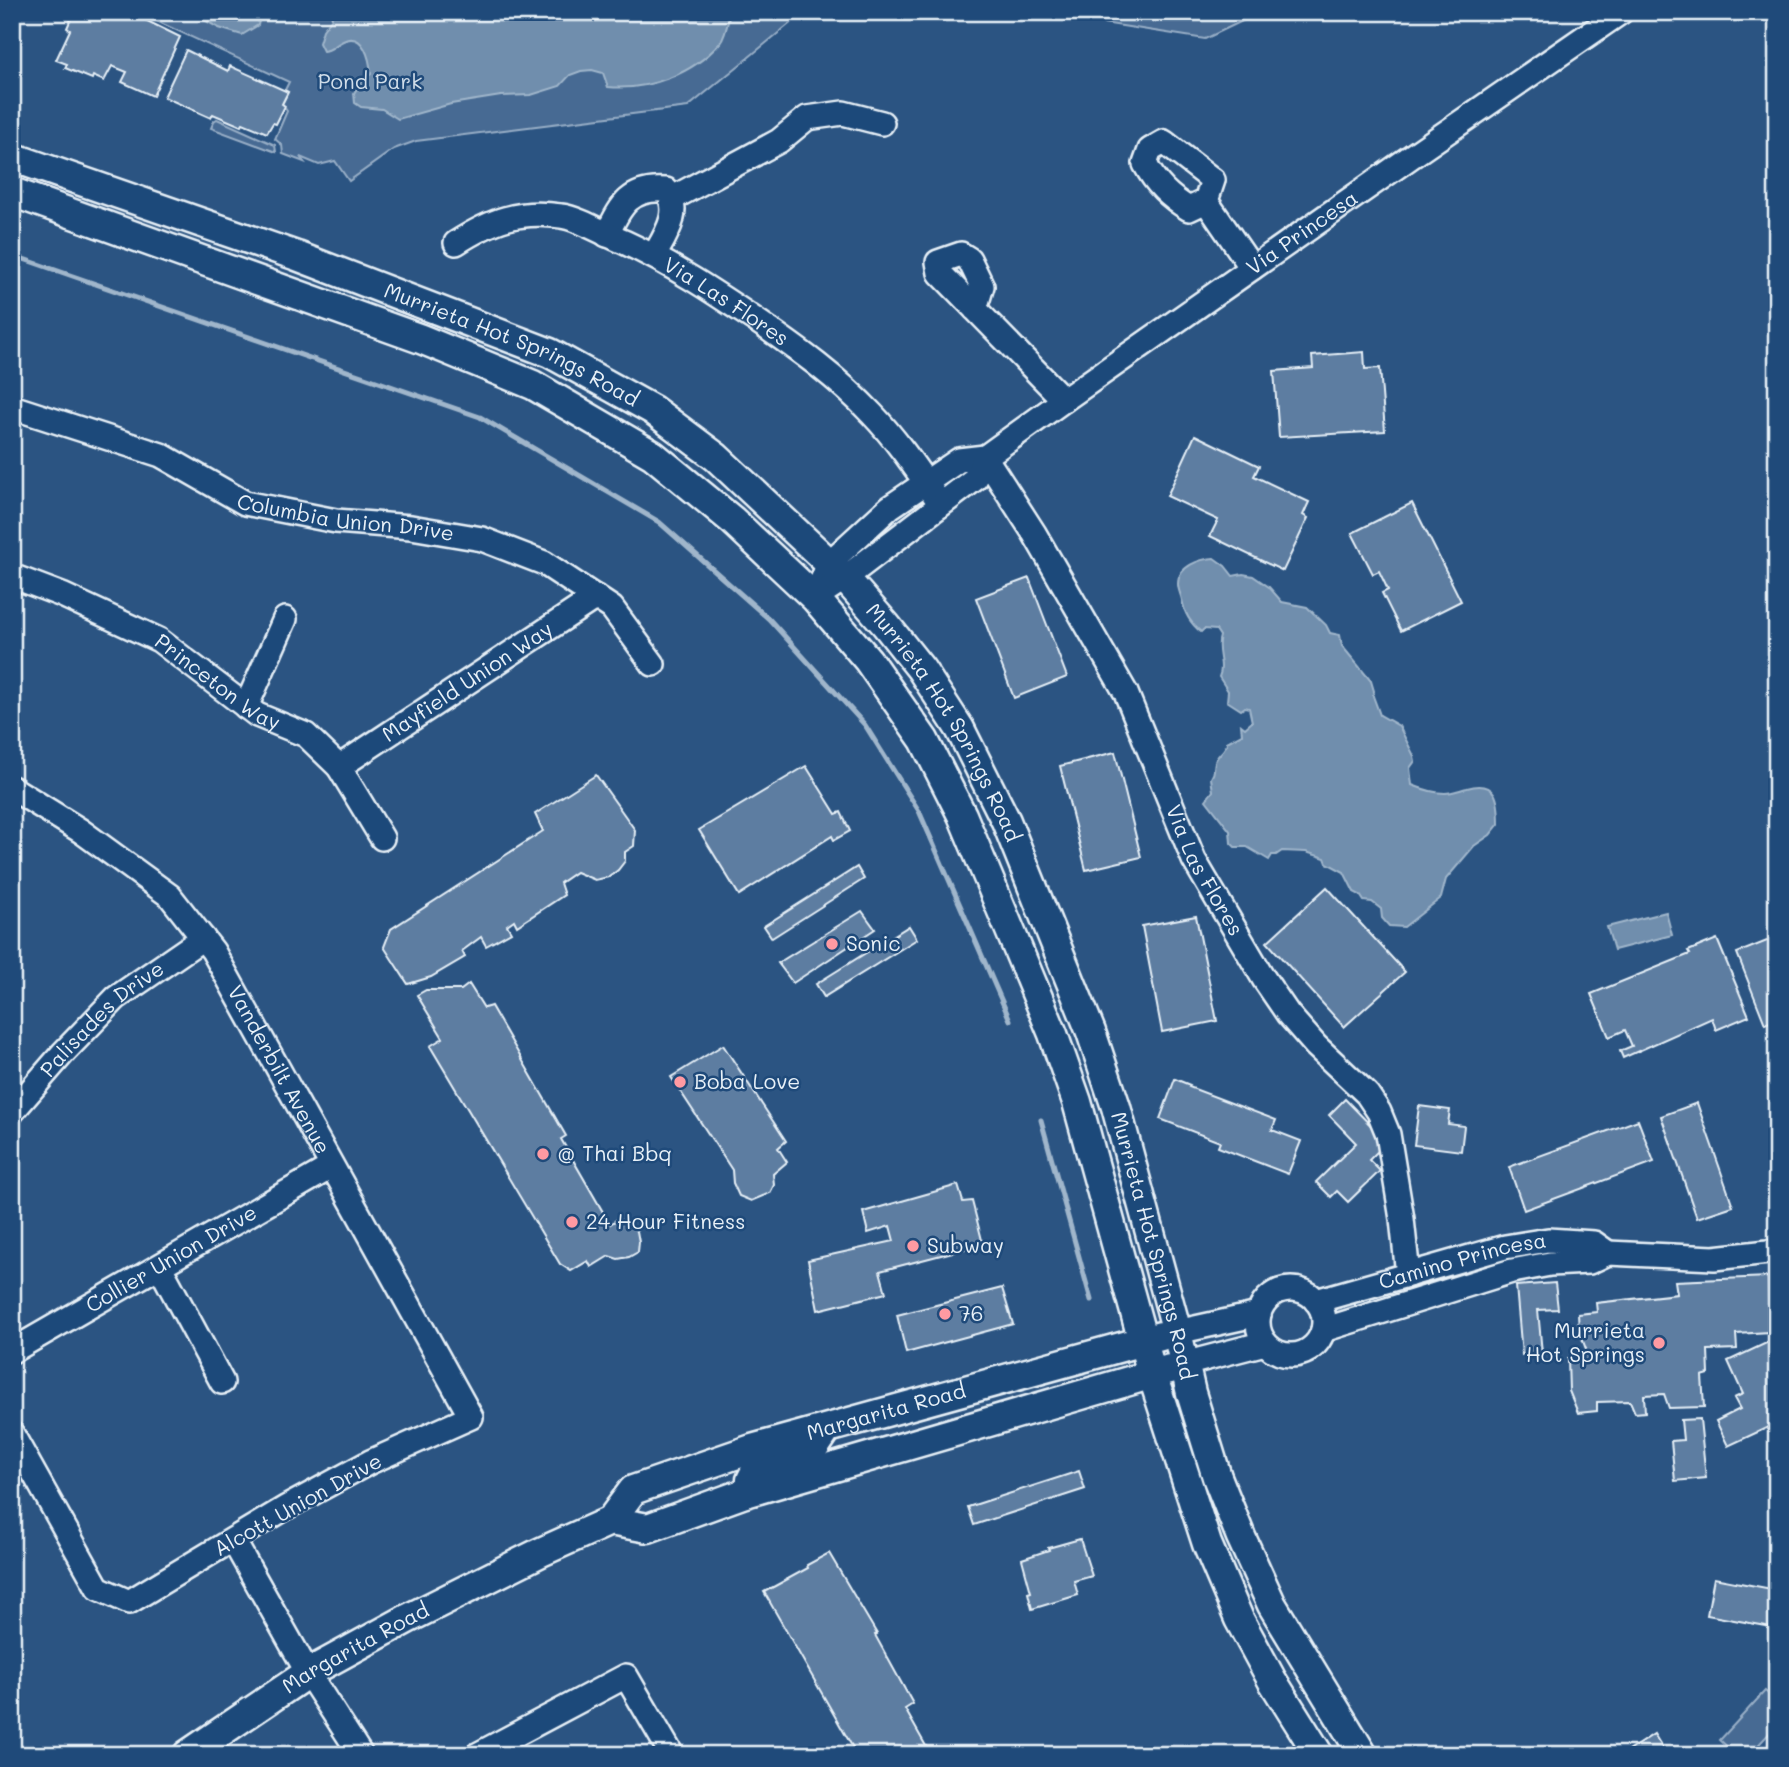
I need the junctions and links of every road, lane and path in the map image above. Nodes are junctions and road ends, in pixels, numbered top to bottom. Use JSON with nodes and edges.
{"nodes":[{"id":1,"x":1621,"y":12,"type":"edge"},
{"id":2,"x":882,"y":123,"type":"dead end"},
{"id":3,"x":12,"y":157,"type":"edge"},
{"id":4,"x":12,"y":192,"type":"edge"},
{"id":5,"x":673,"y":198,"type":"junction"},
{"id":6,"x":1206,"y":201,"type":"dead end"},
{"id":7,"x":607,"y":235,"type":"junction"},
{"id":8,"x":456,"y":243,"type":"dead end"},
{"id":9,"x":654,"y":256,"type":"junction"},
{"id":10,"x":1252,"y":268,"type":"junction"},
{"id":11,"x":975,"y":309,"type":"dead end"},
{"id":12,"x":1064,"y":400,"type":"junction"},
{"id":13,"x":12,"y":407,"type":"edge"},
{"id":14,"x":985,"y":457,"type":"junction"},
{"id":15,"x":925,"y":481,"type":"junction"},
{"id":16,"x":940,"y":503,"type":"junction"},
{"id":17,"x":837,"y":570,"type":"junction"},
{"id":18,"x":12,"y":576,"type":"edge"},
{"id":19,"x":596,"y":597,"type":"junction"},
{"id":20,"x":815,"y":597,"type":"junction"},
{"id":21,"x":285,"y":619,"type":"dead end"},
{"id":22,"x":653,"y":664,"type":"dead end"},
{"id":23,"x":246,"y":707,"type":"junction"},
{"id":24,"x":339,"y":767,"type":"junction"},
{"id":25,"x":12,"y":788,"type":"edge"},
{"id":26,"x":382,"y":838,"type":"dead end"},
{"id":27,"x":203,"y":938,"type":"junction"},
{"id":28,"x":12,"y":1112,"type":"edge"},
{"id":29,"x":331,"y":1167,"type":"junction"},
{"id":30,"x":1777,"y":1251,"type":"edge"},
{"id":31,"x":1608,"y":1253,"type":"junction"},
{"id":32,"x":160,"y":1267,"type":"junction"},
{"id":33,"x":1408,"y":1275,"type":"junction"},
{"id":34,"x":1316,"y":1301,"type":"junction"},
{"id":35,"x":1259,"y":1314,"type":"junction"},
{"id":36,"x":1323,"y":1330,"type":"junction"},
{"id":37,"x":1177,"y":1332,"type":"junction"},
{"id":38,"x":1143,"y":1340,"type":"junction"},
{"id":39,"x":1265,"y":1343,"type":"junction"},
{"id":40,"x":12,"y":1351,"type":"edge"},
{"id":41,"x":1184,"y":1364,"type":"junction"},
{"id":42,"x":1152,"y":1374,"type":"junction"},
{"id":43,"x":222,"y":1382,"type":"dead end"},
{"id":44,"x":471,"y":1417,"type":"joint"},
{"id":45,"x":828,"y":1426,"type":"junction"},
{"id":46,"x":12,"y":1434,"type":"edge"},
{"id":47,"x":742,"y":1494,"type":"junction"},
{"id":48,"x":610,"y":1521,"type":"junction"},
{"id":49,"x":233,"y":1540,"type":"junction"},
{"id":50,"x":308,"y":1673,"type":"junction"},
{"id":51,"x":187,"y":1755,"type":"edge"},
{"id":52,"x":361,"y":1755,"type":"edge"},
{"id":53,"x":477,"y":1755,"type":"edge"},
{"id":54,"x":672,"y":1755,"type":"edge"},
{"id":55,"x":1319,"y":1755,"type":"edge"},
{"id":56,"x":1363,"y":1755,"type":"edge"}],
"edges":[{"from":1,"to":10,"type":"street","name":"Via Princesa"},
{"from":2,"to":5,"type":"street"},
{"from":3,"to":17,"type":"main road","name":"Murrieta Hot Springs Road"},
{"from":4,"to":20,"type":"main road","name":"Murrieta Hot Springs Road"},
{"from":5,"to":7,"type":"street"},
{"from":5,"to":9,"type":"street"},
{"from":6,"to":10,"type":"street"},
{"from":7,"to":8,"type":"street","name":"Via Las Flores"},
{"from":7,"to":9,"type":"street","name":"Via Las Flores"},
{"from":9,"to":15,"type":"street","name":"Via Las Flores"},
{"from":10,"to":12,"type":"street","name":"Via Princesa"},
{"from":11,"to":12,"type":"street"},
{"from":12,"to":14,"type":"street","name":"Via Princesa"},
{"from":13,"to":19,"type":"street","name":"Columbia Union Drive"},
{"from":14,"to":15,"type":"street","name":"Via Princesa"},
{"from":14,"to":16,"type":"street","name":"Via Princesa"},
{"from":14,"to":33,"type":"street","name":"Via Las Flores"},
{"from":15,"to":16,"type":"street","name":"Via Las Flores"},
{"from":15,"to":17,"type":"street","name":"Via Princesa"},
{"from":16,"to":17,"type":"street","name":"Via Princesa"},
{"from":17,"to":20,"type":"street","name":"Via Princesa"},
{"from":17,"to":37,"type":"main road","name":"Murrieta Hot Springs Road"},
{"from":18,"to":23,"type":"street","name":"Princeton Way"},
{"from":19,"to":22,"type":"street","name":"Columbia Union Drive"},
{"from":19,"to":24,"type":"street","name":"Mayfield Union Way"},
{"from":20,"to":38,"type":"main road","name":"Murrieta Hot Springs Road"},
{"from":21,"to":23,"type":"street"},
{"from":23,"to":24,"type":"street","name":"Princeton Way"},
{"from":24,"to":26,"type":"street","name":"Princeton Way"},
{"from":25,"to":27,"type":"street","name":"Vanderbilt Avenue"},
{"from":27,"to":28,"type":"street","name":"Palisades Drive"},
{"from":27,"to":29,"type":"street","name":"Vanderbilt Avenue"},
{"from":29,"to":32,"type":"street","name":"Collier Union Drive"},
{"from":29,"to":44,"type":"street","name":"Vanderbilt Avenue"},
{"from":30,"to":31,"type":"street","name":"Camino Princesa"},
{"from":31,"to":33,"type":"street","name":"Camino Princesa"},
{"from":31,"to":36,"type":"street","name":"Camino Princesa"},
{"from":32,"to":40,"type":"street","name":"Collier Union Drive"},
{"from":32,"to":43,"type":"street"},
{"from":33,"to":34,"type":"street","name":"Camino Princesa"},
{"from":34,"to":35,"type":"street"},
{"from":34,"to":36,"type":"street"},
{"from":35,"to":37,"type":"street"},
{"from":35,"to":39,"type":"street"},
{"from":36,"to":39,"type":"street","name":"Camino Princesa"},
{"from":37,"to":38,"type":"main road","name":"Margarita Road"},
{"from":37,"to":41,"type":"main road","name":"Murrieta Hot Springs Road"},
{"from":38,"to":42,"type":"main road","name":"Murrieta Hot Springs Road"},
{"from":38,"to":45,"type":"main road","name":"Margarita Road"},
{"from":39,"to":41,"type":"street"},
{"from":41,"to":42,"type":"main road","name":"Margarita Road"},
{"from":41,"to":56,"type":"main road","name":"Murrieta Hot Springs Road"},
{"from":42,"to":47,"type":"main road","name":"Margarita Road"},
{"from":42,"to":55,"type":"main road","name":"Murrieta Hot Springs Road"},
{"from":44,"to":49,"type":"street","name":"Alcott Union Drive"},
{"from":45,"to":47,"type":"main road"},
{"from":45,"to":48,"type":"main road","name":"Margarita Road"},
{"from":46,"to":49,"type":"street","name":"Alcott Union Drive"},
{"from":47,"to":48,"type":"main road","name":"Margarita Road"},
{"from":48,"to":50,"type":"main road","name":"Margarita Road"},
{"from":49,"to":50,"type":"street"},
{"from":50,"to":51,"type":"main road","name":"Margarita Road"},
{"from":50,"to":52,"type":"street"},
{"from":53,"to":54,"type":"street"}]}
